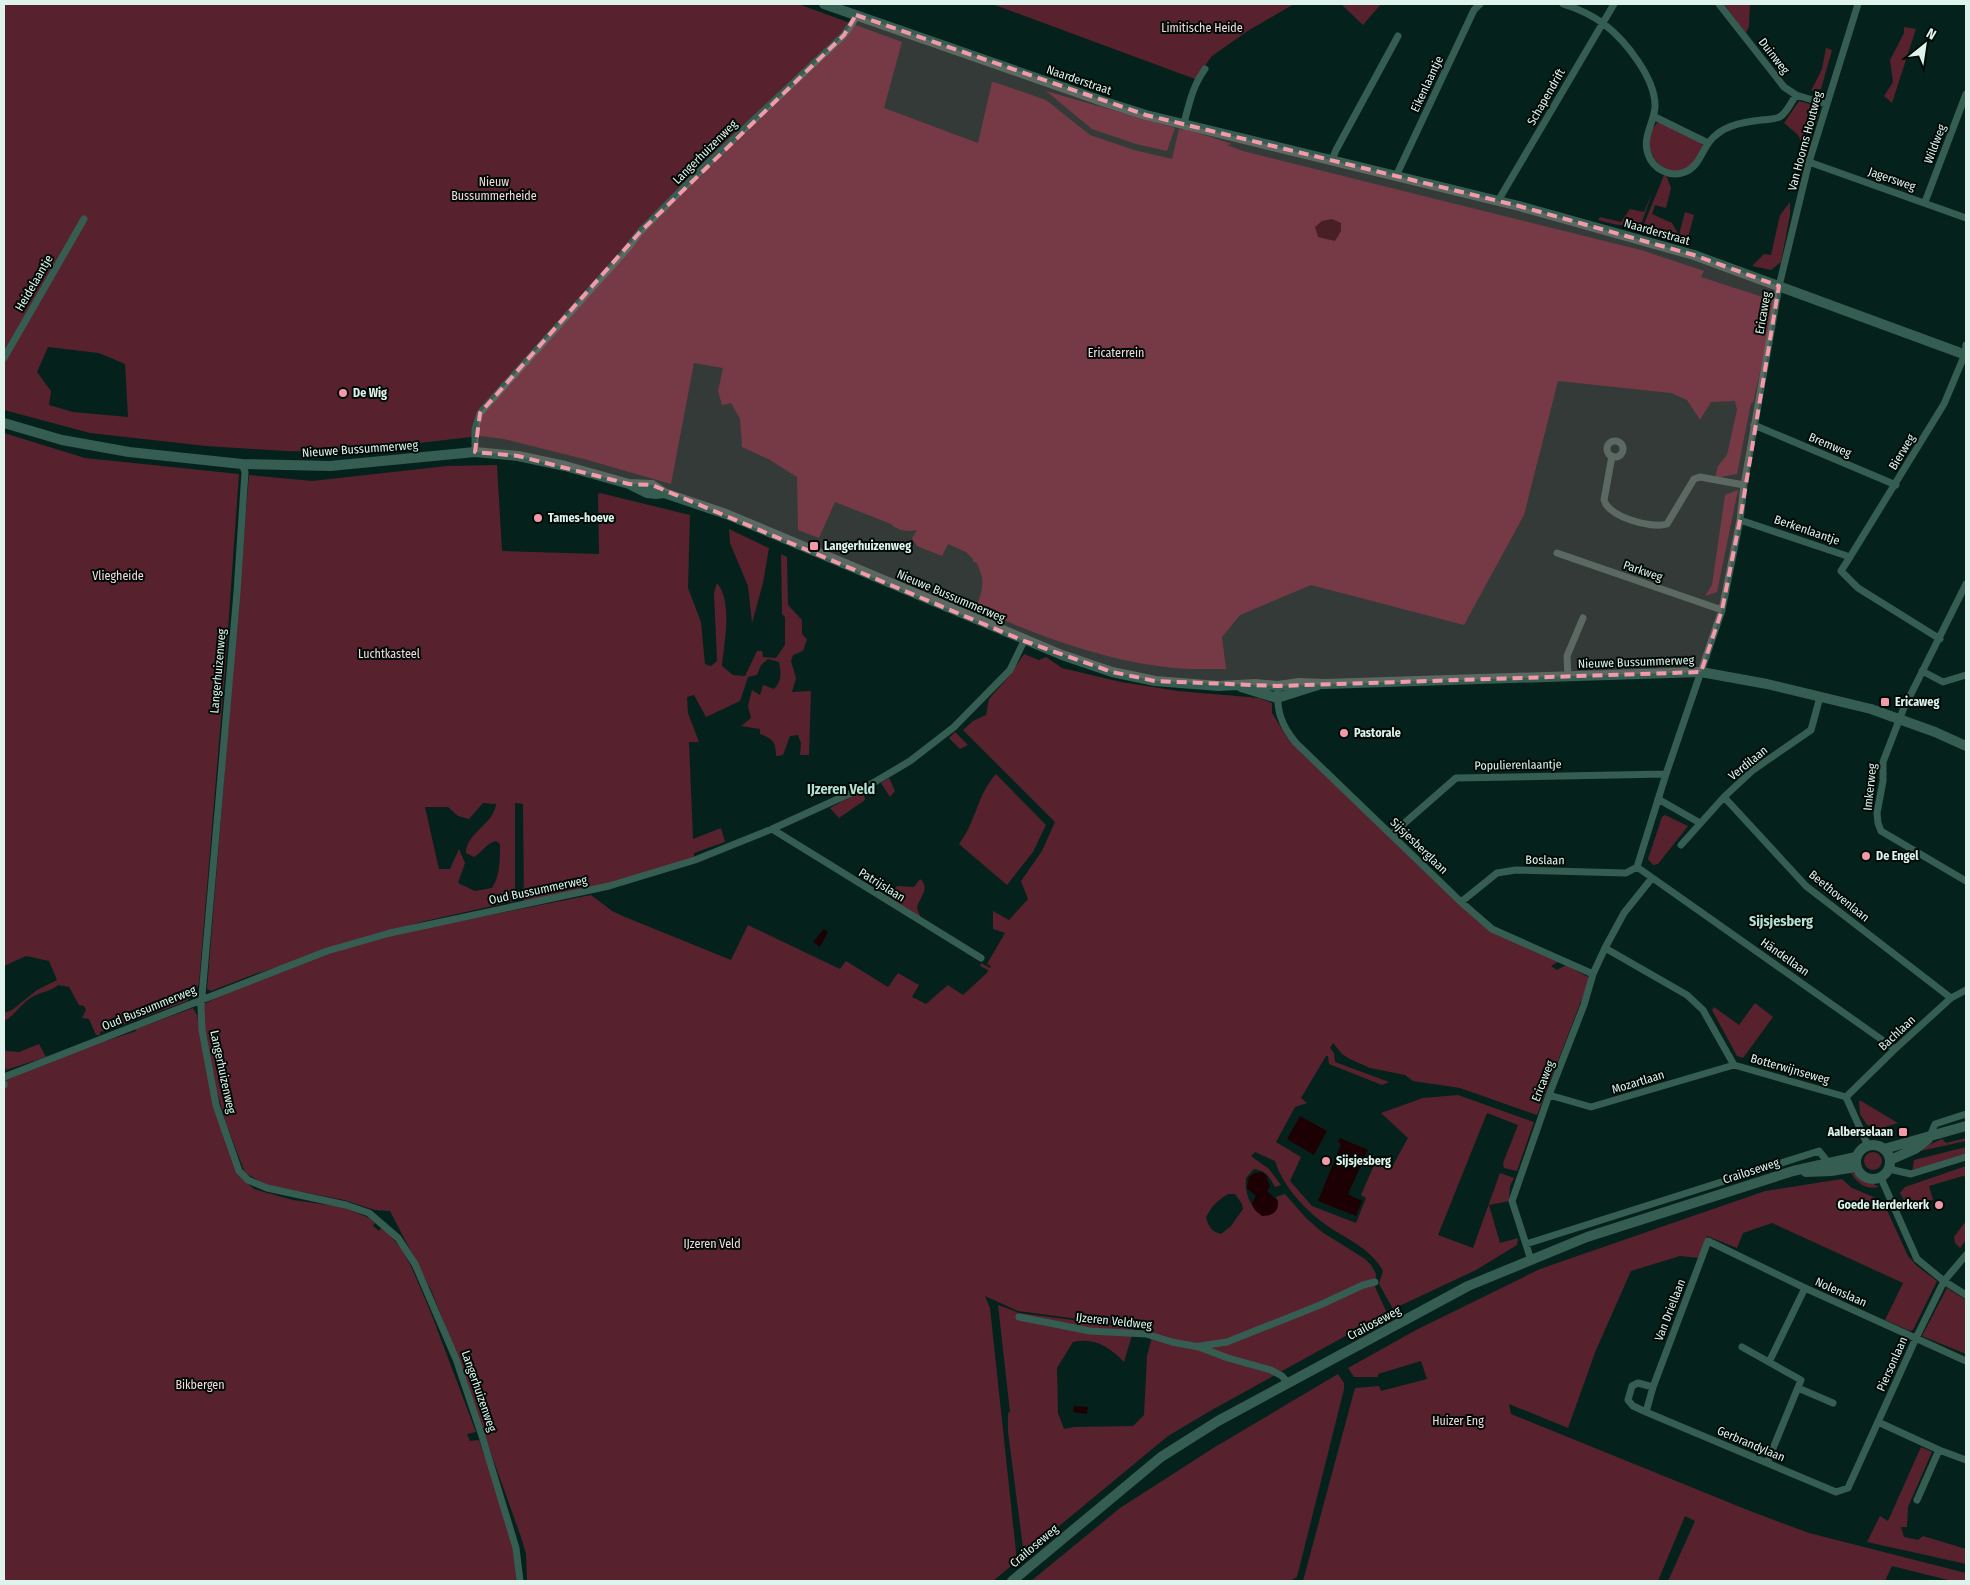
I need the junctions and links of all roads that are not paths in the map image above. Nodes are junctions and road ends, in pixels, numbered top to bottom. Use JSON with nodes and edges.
{"nodes":[{"id":1,"x":824,"y":4,"type":"edge"},
{"id":2,"x":1480,"y":4,"type":"edge"},
{"id":3,"x":1563,"y":4,"type":"edge"},
{"id":4,"x":1614,"y":4,"type":"edge"},
{"id":5,"x":1719,"y":4,"type":"edge"},
{"id":6,"x":1858,"y":4,"type":"edge"},
{"id":7,"x":856,"y":15,"type":"junction"},
{"id":8,"x":1602,"y":23,"type":"junction"},
{"id":9,"x":1398,"y":36,"type":"dead end"},
{"id":10,"x":1205,"y":69,"type":"dead end"},
{"id":11,"x":1966,"y":94,"type":"edge"},
{"id":12,"x":1796,"y":95,"type":"junction"},
{"id":13,"x":1826,"y":104,"type":"junction"},
{"id":14,"x":1655,"y":117,"type":"junction"},
{"id":15,"x":1184,"y":123,"type":"junction"},
{"id":16,"x":1708,"y":143,"type":"junction"},
{"id":17,"x":1332,"y":160,"type":"junction"},
{"id":18,"x":1809,"y":162,"type":"junction"},
{"id":19,"x":1396,"y":176,"type":"junction"},
{"id":20,"x":1498,"y":201,"type":"junction"},
{"id":21,"x":1925,"y":202,"type":"junction"},
{"id":22,"x":1966,"y":218,"type":"edge"},
{"id":23,"x":84,"y":219,"type":"dead end"},
{"id":24,"x":1779,"y":286,"type":"junction"},
{"id":25,"x":1966,"y":351,"type":"edge"},
{"id":26,"x":4,"y":358,"type":"edge"},
{"id":27,"x":4,"y":423,"type":"edge"},
{"id":28,"x":1754,"y":425,"type":"junction"},
{"id":29,"x":475,"y":452,"type":"junction"},
{"id":30,"x":1612,"y":456,"type":"dead end"},
{"id":31,"x":242,"y":464,"type":"junction"},
{"id":32,"x":1744,"y":485,"type":"junction"},
{"id":33,"x":1896,"y":485,"type":"junction"},
{"id":34,"x":1740,"y":520,"type":"junction"},
{"id":35,"x":1557,"y":553,"type":"dead end"},
{"id":36,"x":1850,"y":557,"type":"junction"},
{"id":37,"x":1966,"y":584,"type":"edge"},
{"id":38,"x":1722,"y":610,"type":"junction"},
{"id":39,"x":1583,"y":618,"type":"dead end"},
{"id":40,"x":1940,"y":639,"type":"junction"},
{"id":41,"x":1024,"y":641,"type":"junction"},
{"id":42,"x":1922,"y":671,"type":"junction"},
{"id":43,"x":1701,"y":672,"type":"junction"},
{"id":44,"x":1966,"y":675,"type":"edge"},
{"id":45,"x":1568,"y":677,"type":"junction"},
{"id":46,"x":1325,"y":684,"type":"junction"},
{"id":47,"x":1238,"y":686,"type":"junction"},
{"id":48,"x":1278,"y":686,"type":"junction"},
{"id":49,"x":1820,"y":697,"type":"junction"},
{"id":50,"x":1277,"y":698,"type":"junction"},
{"id":51,"x":1899,"y":718,"type":"junction"},
{"id":52,"x":1966,"y":746,"type":"edge"},
{"id":53,"x":1666,"y":774,"type":"junction"},
{"id":54,"x":1724,"y":798,"type":"junction"},
{"id":55,"x":1658,"y":799,"type":"junction"},
{"id":56,"x":1700,"y":823,"type":"junction"},
{"id":57,"x":772,"y":829,"type":"junction"},
{"id":58,"x":1392,"y":834,"type":"junction"},
{"id":59,"x":1681,"y":845,"type":"dead end"},
{"id":60,"x":1637,"y":867,"type":"junction"},
{"id":61,"x":1652,"y":878,"type":"junction"},
{"id":62,"x":1966,"y":881,"type":"edge"},
{"id":63,"x":1461,"y":902,"type":"junction"},
{"id":64,"x":1605,"y":948,"type":"junction"},
{"id":65,"x":980,"y":958,"type":"dead end"},
{"id":66,"x":1593,"y":974,"type":"junction"},
{"id":67,"x":1966,"y":990,"type":"edge"},
{"id":68,"x":1952,"y":998,"type":"junction"},
{"id":69,"x":202,"y":999,"type":"junction"},
{"id":70,"x":1895,"y":1049,"type":"junction"},
{"id":71,"x":1734,"y":1065,"type":"junction"},
{"id":72,"x":4,"y":1077,"type":"edge"},
{"id":73,"x":1549,"y":1095,"type":"junction"},
{"id":74,"x":1846,"y":1097,"type":"junction"},
{"id":75,"x":1966,"y":1114,"type":"edge"},
{"id":76,"x":1966,"y":1126,"type":"edge"},
{"id":77,"x":1930,"y":1136,"type":"junction"},
{"id":78,"x":1868,"y":1146,"type":"junction"},
{"id":79,"x":1884,"y":1149,"type":"junction"},
{"id":80,"x":1966,"y":1157,"type":"edge"},
{"id":81,"x":1856,"y":1162,"type":"junction"},
{"id":82,"x":1890,"y":1164,"type":"junction"},
{"id":83,"x":1831,"y":1167,"type":"junction"},
{"id":84,"x":1881,"y":1178,"type":"junction"},
{"id":85,"x":1708,"y":1241,"type":"joint"},
{"id":86,"x":1526,"y":1244,"type":"junction"},
{"id":87,"x":1966,"y":1254,"type":"edge"},
{"id":88,"x":1531,"y":1260,"type":"junction"},
{"id":89,"x":1944,"y":1281,"type":"junction"},
{"id":90,"x":1375,"y":1282,"type":"dead end"},
{"id":91,"x":1806,"y":1288,"type":"junction"},
{"id":92,"x":1966,"y":1295,"type":"edge"},
{"id":93,"x":1019,"y":1318,"type":"dead end"},
{"id":94,"x":1916,"y":1338,"type":"junction"},
{"id":95,"x":1199,"y":1347,"type":"junction"},
{"id":96,"x":1742,"y":1347,"type":"dead end"},
{"id":97,"x":1966,"y":1361,"type":"edge"},
{"id":98,"x":1769,"y":1362,"type":"junction"},
{"id":99,"x":1288,"y":1383,"type":"junction"},
{"id":100,"x":1654,"y":1387,"type":"junction"},
{"id":101,"x":1798,"y":1388,"type":"junction"},
{"id":102,"x":1833,"y":1403,"type":"dead end"},
{"id":103,"x":1646,"y":1412,"type":"junction"},
{"id":104,"x":1878,"y":1422,"type":"junction"},
{"id":105,"x":1939,"y":1450,"type":"junction"},
{"id":106,"x":1966,"y":1460,"type":"edge"},
{"id":107,"x":1768,"y":1462,"type":"junction"},
{"id":108,"x":1848,"y":1488,"type":"joint"},
{"id":109,"x":1917,"y":1500,"type":"dead end"},
{"id":110,"x":520,"y":1581,"type":"edge"},
{"id":111,"x":1012,"y":1581,"type":"edge"}],
"edges":[{"from":1,"to":7,"type":"main road","name":"Naarderstraat"},
{"from":2,"to":19,"type":"street","name":"Eikenlaantje"},
{"from":3,"to":8,"type":"street"},
{"from":4,"to":8,"type":"street","name":"Schapendrift"},
{"from":5,"to":12,"type":"street","name":"Duinweg"},
{"from":6,"to":13,"type":"street","name":"Van Hoorns Houtweg"},
{"from":7,"to":15,"type":"main road","name":"Naarderstraat"},
{"from":7,"to":29,"type":"street","name":"Langerhuizenweg"},
{"from":8,"to":14,"type":"street"},
{"from":8,"to":20,"type":"street","name":"Schapendrift"},
{"from":9,"to":17,"type":"street"},
{"from":10,"to":15,"type":"street"},
{"from":11,"to":21,"type":"street","name":"Wildweg"},
{"from":12,"to":13,"type":"street","name":"Duinweg"},
{"from":12,"to":16,"type":"street"},
{"from":13,"to":18,"type":"street","name":"Van Hoorns Houtweg"},
{"from":14,"to":16,"type":"street"},
{"from":14,"to":16,"type":"street"},
{"from":15,"to":17,"type":"main road","name":"Naarderstraat"},
{"from":17,"to":19,"type":"main road","name":"Naarderstraat"},
{"from":18,"to":21,"type":"street","name":"Jagersweg"},
{"from":18,"to":24,"type":"street","name":"Van Hoorns Houtweg"},
{"from":19,"to":20,"type":"main road","name":"Naarderstraat"},
{"from":20,"to":24,"type":"main road","name":"Naarderstraat"},
{"from":21,"to":22,"type":"street","name":"Jagersweg"},
{"from":23,"to":26,"type":"street","name":"Heidelaantje"},
{"from":24,"to":25,"type":"main road","name":"Naarderstraat"},
{"from":24,"to":28,"type":"street","name":"Ericaweg"},
{"from":25,"to":33,"type":"street","name":"Bierweg"},
{"from":27,"to":31,"type":"main road","name":"Nieuwe Bussummerweg"},
{"from":28,"to":32,"type":"street","name":"Ericaweg"},
{"from":28,"to":33,"type":"street","name":"Bremweg"},
{"from":29,"to":31,"type":"main road","name":"Nieuwe Bussummerweg"},
{"from":29,"to":41,"type":"main road","name":"Nieuwe Bussummerweg"},
{"from":30,"to":32,"type":"street"},
{"from":31,"to":69,"type":"street","name":"Langerhuizenweg"},
{"from":32,"to":34,"type":"street","name":"Ericaweg"},
{"from":33,"to":36,"type":"street","name":"Bierweg"},
{"from":34,"to":36,"type":"street","name":"Berkenlaantje"},
{"from":34,"to":38,"type":"street","name":"Ericaweg"},
{"from":35,"to":38,"type":"street","name":"Parkweg"},
{"from":36,"to":40,"type":"street","name":"Berkenlaantje"},
{"from":37,"to":40,"type":"street","name":"Imkerweg"},
{"from":38,"to":43,"type":"street","name":"Ericaweg"},
{"from":39,"to":45,"type":"street"},
{"from":40,"to":42,"type":"street","name":"Imkerweg"},
{"from":41,"to":47,"type":"main road","name":"Nieuwe Bussummerweg"},
{"from":41,"to":57,"type":"street","name":"Oud Bussummerweg"},
{"from":42,"to":44,"type":"street"},
{"from":42,"to":51,"type":"street","name":"Imkerweg"},
{"from":43,"to":45,"type":"main road","name":"Nieuwe Bussummerweg"},
{"from":43,"to":49,"type":"main road","name":"Nieuwe Bussummerweg"},
{"from":43,"to":53,"type":"street","name":"Ericaweg"},
{"from":45,"to":46,"type":"main road","name":"Nieuwe Bussummerweg"},
{"from":46,"to":48,"type":"main road","name":"Nieuwe Bussummerweg"},
{"from":46,"to":50,"type":"main road","name":"Nieuwe Bussummerweg"},
{"from":47,"to":48,"type":"main road","name":"Nieuwe Bussummerweg"},
{"from":47,"to":50,"type":"main road","name":"Nieuwe Bussummerweg"},
{"from":48,"to":50,"type":"street","name":"Sijsjesberglaan"},
{"from":49,"to":51,"type":"main road","name":"Nieuwe Bussummerweg"},
{"from":49,"to":54,"type":"street","name":"Verdilaan"},
{"from":50,"to":58,"type":"street","name":"Sijsjesberglaan"},
{"from":51,"to":52,"type":"main road","name":"Nieuwe Bussummerweg"},
{"from":51,"to":62,"type":"street","name":"Imkerweg"},
{"from":53,"to":55,"type":"street","name":"Ericaweg"},
{"from":53,"to":58,"type":"street","name":"Populierenlaantje"},
{"from":54,"to":56,"type":"street","name":"Verdilaan"},
{"from":54,"to":68,"type":"street","name":"Beethovenlaan"},
{"from":55,"to":56,"type":"street"},
{"from":55,"to":60,"type":"street","name":"Ericaweg"},
{"from":56,"to":59,"type":"street","name":"Verdilaan"},
{"from":57,"to":65,"type":"street","name":"Patrijslaan"},
{"from":57,"to":69,"type":"street","name":"Oud Bussummerweg"},
{"from":58,"to":63,"type":"street","name":"Sijsjesberglaan"},
{"from":60,"to":61,"type":"street","name":"Händellaan"},
{"from":60,"to":63,"type":"street","name":"Boslaan"},
{"from":61,"to":64,"type":"street","name":"Ericaweg"},
{"from":61,"to":70,"type":"street","name":"Händellaan"},
{"from":63,"to":66,"type":"street","name":"Sijsjesberglaan"},
{"from":64,"to":66,"type":"street","name":"Ericaweg"},
{"from":64,"to":71,"type":"street","name":"Botterwijnseweg"},
{"from":66,"to":73,"type":"street","name":"Ericaweg"},
{"from":67,"to":68,"type":"street","name":"Bachlaan"},
{"from":68,"to":70,"type":"street","name":"Bachlaan"},
{"from":69,"to":72,"type":"street","name":"Oud Bussummerweg"},
{"from":69,"to":110,"type":"street","name":"Langerhuizenweg"},
{"from":70,"to":74,"type":"street","name":"Bachlaan"},
{"from":71,"to":73,"type":"street","name":"Mozartlaan"},
{"from":71,"to":74,"type":"street","name":"Botterwijnseweg"},
{"from":73,"to":86,"type":"street","name":"Ericaweg"},
{"from":74,"to":78,"type":"street"},
{"from":75,"to":77,"type":"street"},
{"from":76,"to":77,"type":"main road"},
{"from":77,"to":79,"type":"main road"},
{"from":77,"to":82,"type":"main road"},
{"from":78,"to":79,"type":"main road"},
{"from":78,"to":81,"type":"main road"},
{"from":79,"to":82,"type":"main road"},
{"from":80,"to":82,"type":"street"},
{"from":81,"to":83,"type":"main road","name":"Crailoseweg"},
{"from":81,"to":84,"type":"main road"},
{"from":82,"to":84,"type":"main road"},
{"from":83,"to":86,"type":"street","name":"Crailoseweg"},
{"from":83,"to":88,"type":"main road","name":"Crailoseweg"},
{"from":84,"to":89,"type":"street"},
{"from":85,"to":91,"type":"street","name":"Nolenslaan"},
{"from":85,"to":100,"type":"street","name":"Van Driellaan"},
{"from":86,"to":88,"type":"street","name":"Ericaweg"},
{"from":87,"to":89,"type":"street","name":"Piersonlaan"},
{"from":88,"to":99,"type":"main road","name":"Crailoseweg"},
{"from":89,"to":92,"type":"street"},
{"from":89,"to":94,"type":"street","name":"Piersonlaan"},
{"from":90,"to":95,"type":"street"},
{"from":91,"to":94,"type":"street","name":"Nolenslaan"},
{"from":91,"to":98,"type":"street"},
{"from":93,"to":95,"type":"street","name":"IJzeren Veldweg"},
{"from":94,"to":97,"type":"street","name":"Nolenslaan"},
{"from":94,"to":104,"type":"street","name":"Piersonlaan"},
{"from":95,"to":99,"type":"street","name":"IJzeren Veldweg"},
{"from":96,"to":98,"type":"street"},
{"from":98,"to":101,"type":"street"},
{"from":99,"to":111,"type":"main road","name":"Crailoseweg"},
{"from":100,"to":103,"type":"street","name":"Van Driellaan"},
{"from":100,"to":103,"type":"street"},
{"from":101,"to":102,"type":"street"},
{"from":101,"to":107,"type":"street"},
{"from":103,"to":107,"type":"street","name":"Gerbrandylaan"},
{"from":104,"to":105,"type":"street"},
{"from":104,"to":108,"type":"street","name":"Piersonlaan"},
{"from":105,"to":106,"type":"street"},
{"from":105,"to":109,"type":"street"},
{"from":107,"to":108,"type":"street","name":"Gerbrandylaan"}]}
